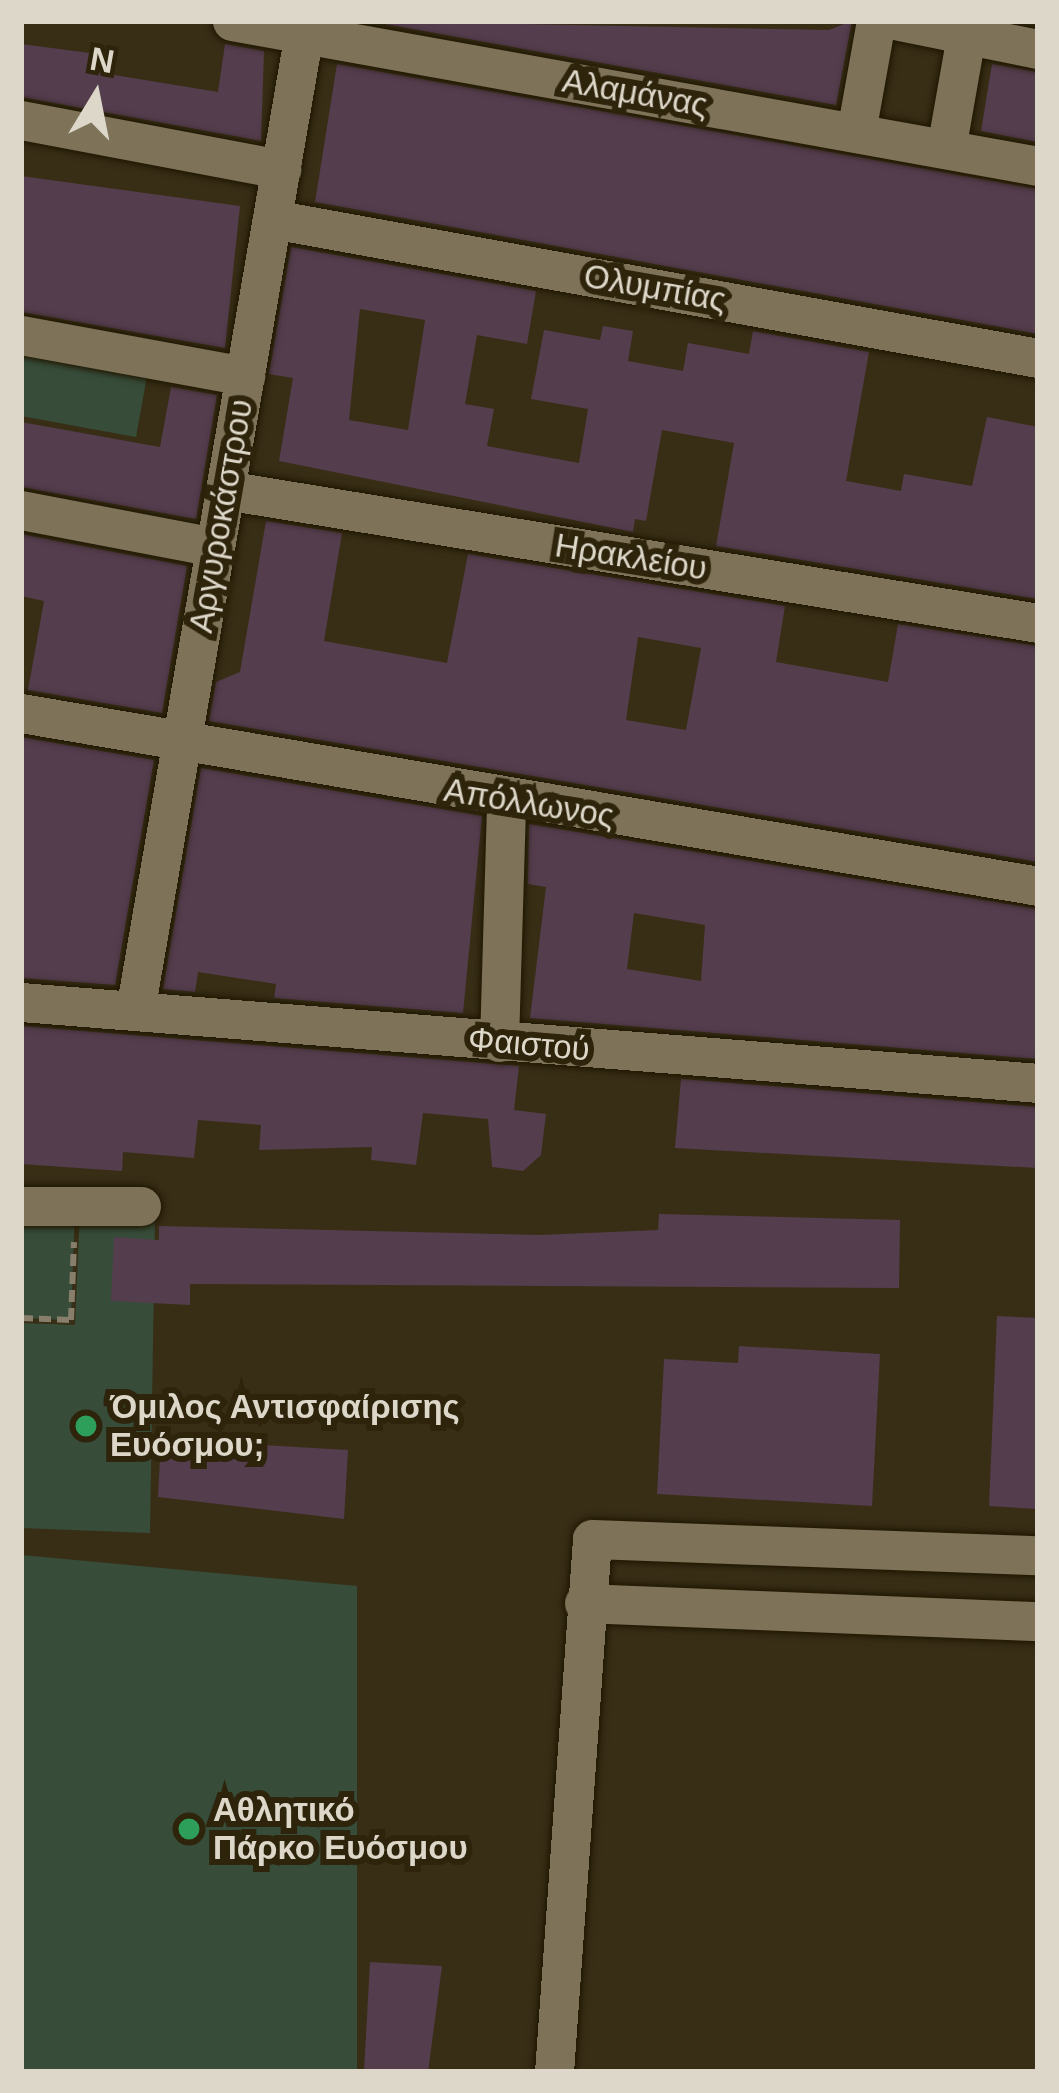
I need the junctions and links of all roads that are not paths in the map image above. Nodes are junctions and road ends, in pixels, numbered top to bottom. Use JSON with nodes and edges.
{"nodes":[{"id":1,"x":232,"y":21,"type":"edge"},
{"id":2,"x":876,"y":21,"type":"edge"},
{"id":3,"x":898,"y":21,"type":"edge"},
{"id":4,"x":305,"y":27,"type":"edge"},
{"id":5,"x":966,"y":35,"type":"junction"},
{"id":6,"x":1038,"y":49,"type":"edge"},
{"id":7,"x":21,"y":120,"type":"edge"},
{"id":8,"x":856,"y":132,"type":"junction"},
{"id":9,"x":946,"y":149,"type":"junction"},
{"id":10,"x":1038,"y":166,"type":"edge"},
{"id":11,"x":280,"y":169,"type":"junction"},
{"id":12,"x":272,"y":219,"type":"junction"},
{"id":13,"x":21,"y":335,"type":"edge"},
{"id":14,"x":1038,"y":358,"type":"edge"},
{"id":15,"x":245,"y":376,"type":"junction"},
{"id":16,"x":225,"y":490,"type":"junction"},
{"id":17,"x":21,"y":510,"type":"edge"},
{"id":18,"x":215,"y":548,"type":"junction"},
{"id":19,"x":1038,"y":623,"type":"edge"},
{"id":20,"x":21,"y":713,"type":"edge"},
{"id":21,"x":181,"y":744,"type":"junction"},
{"id":22,"x":506,"y":799,"type":"junction"},
{"id":23,"x":1038,"y":886,"type":"edge"},
{"id":24,"x":21,"y":1002,"type":"edge"},
{"id":25,"x":135,"y":1011,"type":"junction"},
{"id":26,"x":499,"y":1042,"type":"junction"},
{"id":27,"x":1038,"y":1084,"type":"edge"},
{"id":28,"x":21,"y":1206,"type":"edge"},
{"id":29,"x":141,"y":1206,"type":"dead end"},
{"id":30,"x":1038,"y":1555,"type":"edge"},
{"id":31,"x":584,"y":1603,"type":"junction"},
{"id":32,"x":1038,"y":1621,"type":"edge"},
{"id":33,"x":554,"y":2072,"type":"edge"}],
"edges":[{"from":1,"to":4,"type":"street","name":"Αλαμάνας"},
{"from":2,"to":8,"type":"street"},
{"from":3,"to":5,"type":"street"},
{"from":4,"to":8,"type":"street","name":"Αλαμάνας"},
{"from":4,"to":11,"type":"street","name":"Αργυροκάστρου"},
{"from":5,"to":6,"type":"street"},
{"from":5,"to":9,"type":"street"},
{"from":7,"to":11,"type":"street"},
{"from":8,"to":9,"type":"street","name":"Αλαμάνας"},
{"from":9,"to":10,"type":"street","name":"Αλαμάνας"},
{"from":11,"to":12,"type":"street","name":"Αργυροκάστρου"},
{"from":12,"to":14,"type":"street","name":"Ολυμπίας"},
{"from":12,"to":15,"type":"street","name":"Αργυροκάστρου"},
{"from":13,"to":15,"type":"street"},
{"from":15,"to":16,"type":"street","name":"Αργυροκάστρου"},
{"from":16,"to":18,"type":"street","name":"Αργυροκάστρου"},
{"from":16,"to":19,"type":"street","name":"Ηρακλείου"},
{"from":17,"to":18,"type":"street"},
{"from":18,"to":21,"type":"street","name":"Αργυροκάστρου"},
{"from":20,"to":21,"type":"street","name":"Απόλλωνος"},
{"from":21,"to":22,"type":"street","name":"Απόλλωνος"},
{"from":21,"to":25,"type":"street","name":"Αργυροκάστρου"},
{"from":22,"to":23,"type":"street","name":"Απόλλωνος"},
{"from":22,"to":26,"type":"street"},
{"from":24,"to":25,"type":"street","name":"Φαιστού"},
{"from":25,"to":26,"type":"street","name":"Φαιστού"},
{"from":26,"to":27,"type":"street","name":"Φαιστού"},
{"from":28,"to":29,"type":"street"},
{"from":30,"to":31,"type":"street"},
{"from":31,"to":32,"type":"street"},
{"from":31,"to":33,"type":"street"}]}
